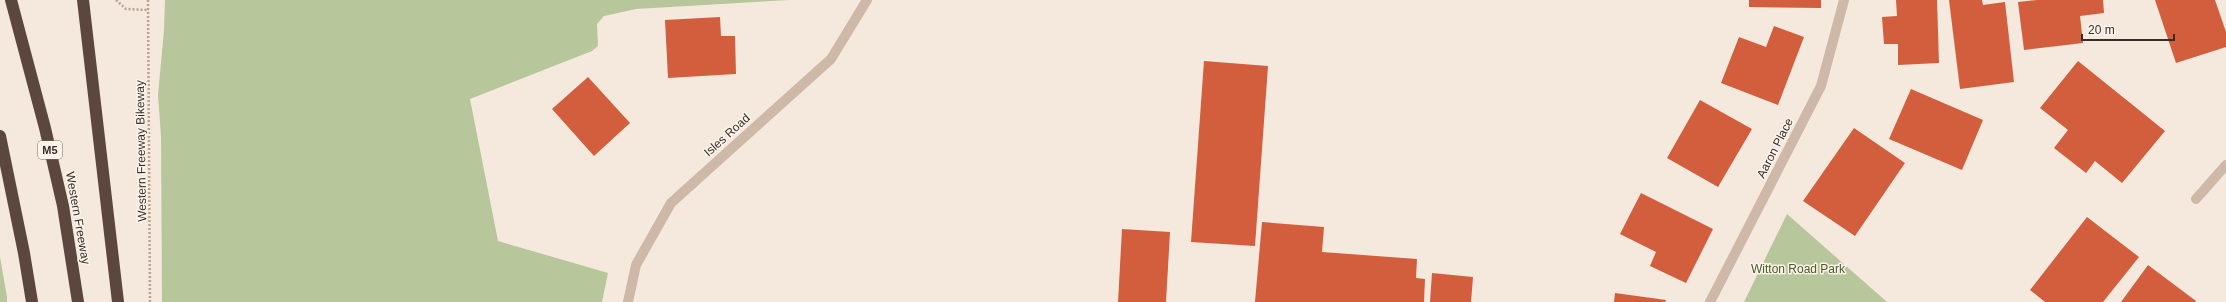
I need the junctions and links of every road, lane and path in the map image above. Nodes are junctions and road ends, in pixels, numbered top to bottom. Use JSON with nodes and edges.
{"nodes":[{"id":1,"x":12,"y":0,"type":"edge"},
{"id":2,"x":83,"y":0,"type":"edge"},
{"id":3,"x":116,"y":0,"type":"edge"},
{"id":4,"x":148,"y":0,"type":"edge"},
{"id":5,"x":867,"y":0,"type":"edge"},
{"id":6,"x":1844,"y":0,"type":"edge"},
{"id":7,"x":149,"y":10,"type":"junction"},
{"id":8,"x":0,"y":136,"type":"edge"},
{"id":9,"x":2226,"y":166,"type":"edge"},
{"id":10,"x":2196,"y":199,"type":"dead end"},
{"id":11,"x":32,"y":302,"type":"edge"},
{"id":12,"x":78,"y":302,"type":"edge"},
{"id":13,"x":118,"y":302,"type":"edge"},
{"id":14,"x":150,"y":302,"type":"edge"},
{"id":15,"x":628,"y":302,"type":"edge"},
{"id":16,"x":1710,"y":302,"type":"edge"}],
"edges":[{"from":1,"to":12,"type":"highway","name":"Western Freeway","number":"M5"},
{"from":2,"to":13,"type":"highway"},
{"from":3,"to":7,"type":"path"},
{"from":4,"to":7,"type":"path","name":"Western Freeway Bikeway"},
{"from":5,"to":15,"type":"street","name":"Isles Road"},
{"from":6,"to":16,"type":"street","name":"Aaron Place"},
{"from":7,"to":14,"type":"path","name":"Western Freeway Bikeway"},
{"from":8,"to":11,"type":"highway"},
{"from":9,"to":10,"type":"street"}]}
